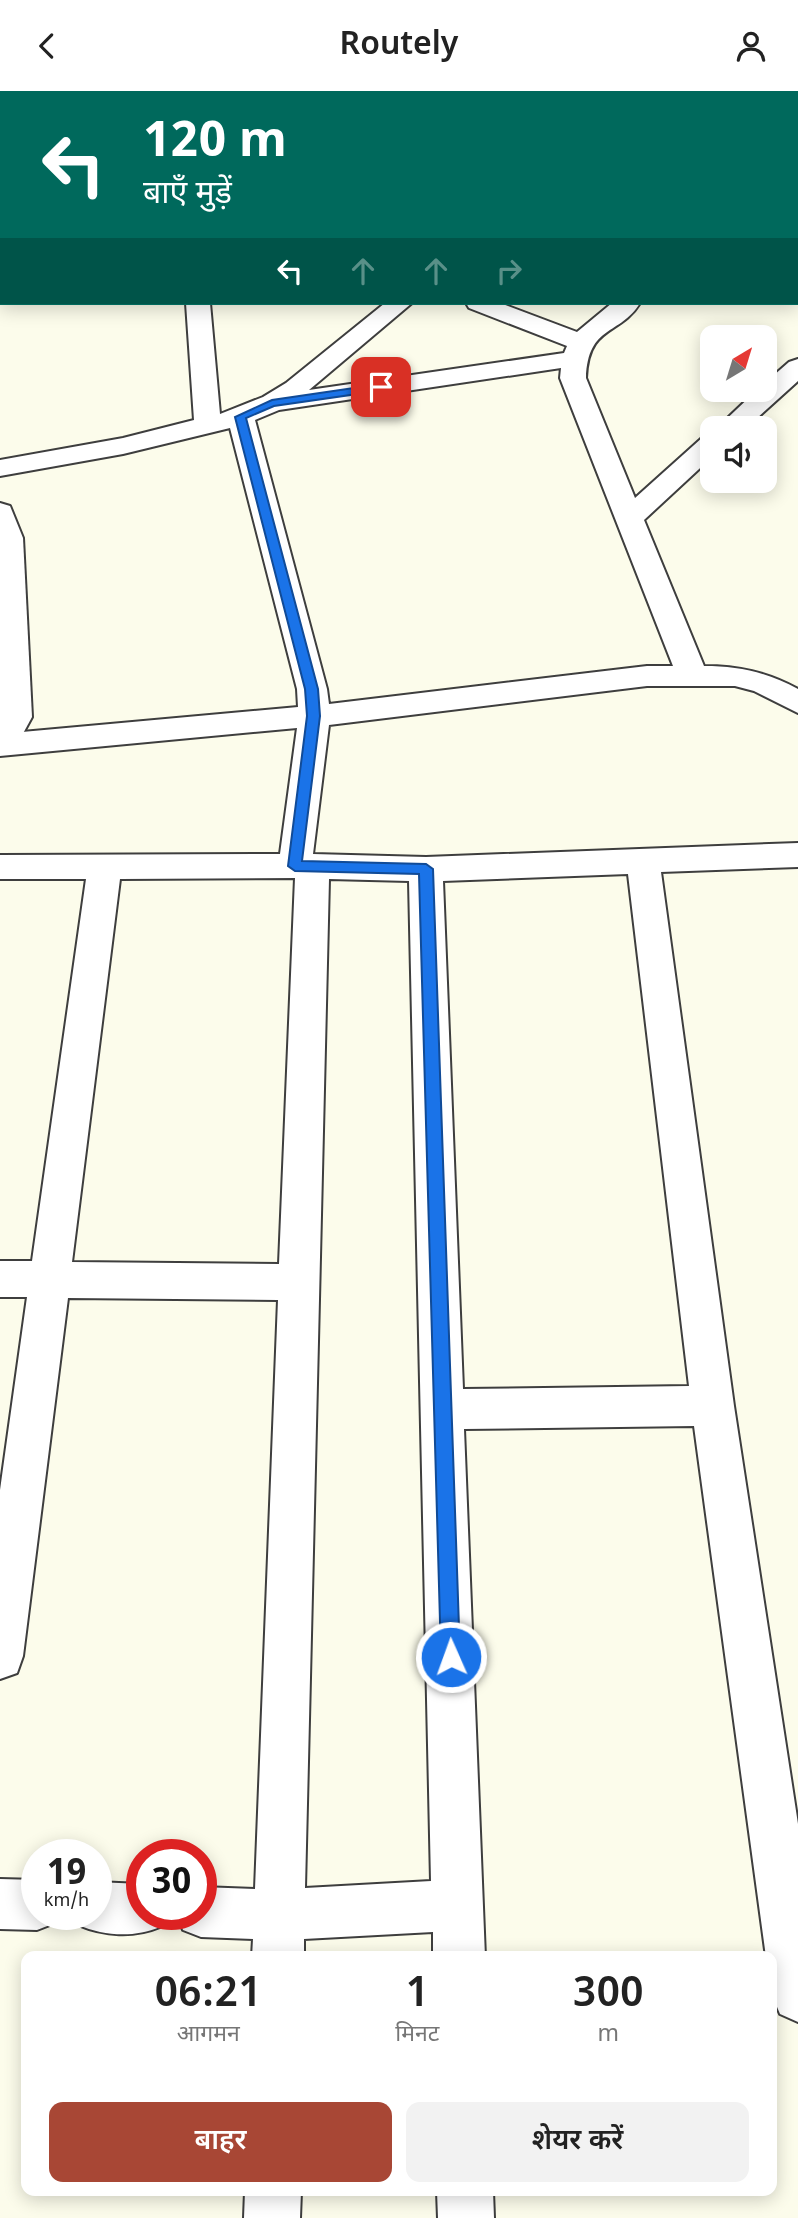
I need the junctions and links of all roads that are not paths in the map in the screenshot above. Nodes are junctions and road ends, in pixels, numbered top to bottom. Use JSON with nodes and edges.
{"nodes":[{"id":1,"x":198,"y":305,"type":"edge"},
{"id":2,"x":397,"y":305,"type":"edge"},
{"id":3,"x":482,"y":305,"type":"edge"},
{"id":4,"x":626,"y":305,"type":"edge"},
{"id":5,"x":576,"y":351,"type":"junction"},
{"id":6,"x":798,"y":367,"type":"edge"},
{"id":7,"x":272,"y":403,"type":"junction"},
{"id":8,"x":743,"y":416,"type":"edge"},
{"id":9,"x":241,"y":417,"type":"junction"},
{"id":10,"x":208,"y":425,"type":"junction"},
{"id":11,"x":700,"y":454,"type":"edge"},
{"id":12,"x":0,"y":468,"type":"edge"},
{"id":13,"x":0,"y":512,"type":"edge"},
{"id":14,"x":630,"y":517,"type":"junction"},
{"id":15,"x":692,"y":675,"type":"junction"},
{"id":16,"x":798,"y":702,"type":"edge"},
{"id":17,"x":314,"y":716,"type":"junction"},
{"id":18,"x":0,"y":737,"type":"edge"},
{"id":19,"x":0,"y":745,"type":"edge"},
{"id":20,"x":798,"y":855,"type":"edge"},
{"id":21,"x":643,"y":860,"type":"junction"},
{"id":22,"x":303,"y":866,"type":"junction"},
{"id":23,"x":0,"y":867,"type":"edge"},
{"id":24,"x":104,"y":869,"type":"junction"},
{"id":25,"x":426,"y":869,"type":"junction"},
{"id":26,"x":0,"y":1279,"type":"edge"},
{"id":27,"x":50,"y":1280,"type":"junction"},
{"id":28,"x":299,"y":1282,"type":"junction"},
{"id":29,"x":713,"y":1406,"type":"junction"},
{"id":30,"x":443,"y":1409,"type":"junction"},
{"id":31,"x":0,"y":1656,"type":"edge"},
{"id":32,"x":0,"y":1904,"type":"edge"},
{"id":33,"x":21,"y":1905,"type":"edge"},
{"id":34,"x":458,"y":1905,"type":"junction"},
{"id":35,"x":217,"y":1917,"type":"edge"},
{"id":36,"x":792,"y":1917,"type":"edge"},
{"id":37,"x":279,"y":1936,"type":"edge"},
{"id":38,"x":460,"y":1951,"type":"edge"},
{"id":39,"x":798,"y":1996,"type":"edge"},
{"id":40,"x":273,"y":2196,"type":"edge"},
{"id":41,"x":465,"y":2196,"type":"edge"},
{"id":42,"x":272,"y":2218,"type":"edge"},
{"id":43,"x":466,"y":2218,"type":"edge"}],
"edges":[{"from":1,"to":10,"type":"street"},
{"from":2,"to":7,"type":"street"},
{"from":3,"to":5,"type":"street"},
{"from":4,"to":5,"type":"street"},
{"from":5,"to":7,"type":"street"},
{"from":5,"to":14,"type":"street"},
{"from":6,"to":8,"type":"street"},
{"from":7,"to":9,"type":"street"},
{"from":9,"to":10,"type":"street"},
{"from":9,"to":17,"type":"street"},
{"from":10,"to":12,"type":"street"},
{"from":11,"to":14,"type":"street"},
{"from":13,"to":18,"type":"street"},
{"from":14,"to":15,"type":"street"},
{"from":15,"to":16,"type":"street"},
{"from":15,"to":17,"type":"street"},
{"from":17,"to":19,"type":"street"},
{"from":17,"to":22,"type":"street"},
{"from":20,"to":21,"type":"street"},
{"from":21,"to":25,"type":"street"},
{"from":21,"to":29,"type":"street"},
{"from":22,"to":24,"type":"street"},
{"from":22,"to":25,"type":"street"},
{"from":22,"to":28,"type":"street"},
{"from":23,"to":24,"type":"street"},
{"from":24,"to":27,"type":"street"},
{"from":25,"to":30,"type":"street"},
{"from":26,"to":27,"type":"street"},
{"from":27,"to":28,"type":"street"},
{"from":27,"to":31,"type":"street"},
{"from":28,"to":37,"type":"street"},
{"from":29,"to":30,"type":"street"},
{"from":29,"to":36,"type":"street"},
{"from":30,"to":34,"type":"street"},
{"from":32,"to":33,"type":"street"},
{"from":34,"to":37,"type":"street"},
{"from":34,"to":38,"type":"street"},
{"from":35,"to":37,"type":"street"},
{"from":36,"to":39,"type":"street"},
{"from":40,"to":42,"type":"street"},
{"from":41,"to":43,"type":"street"}]}
